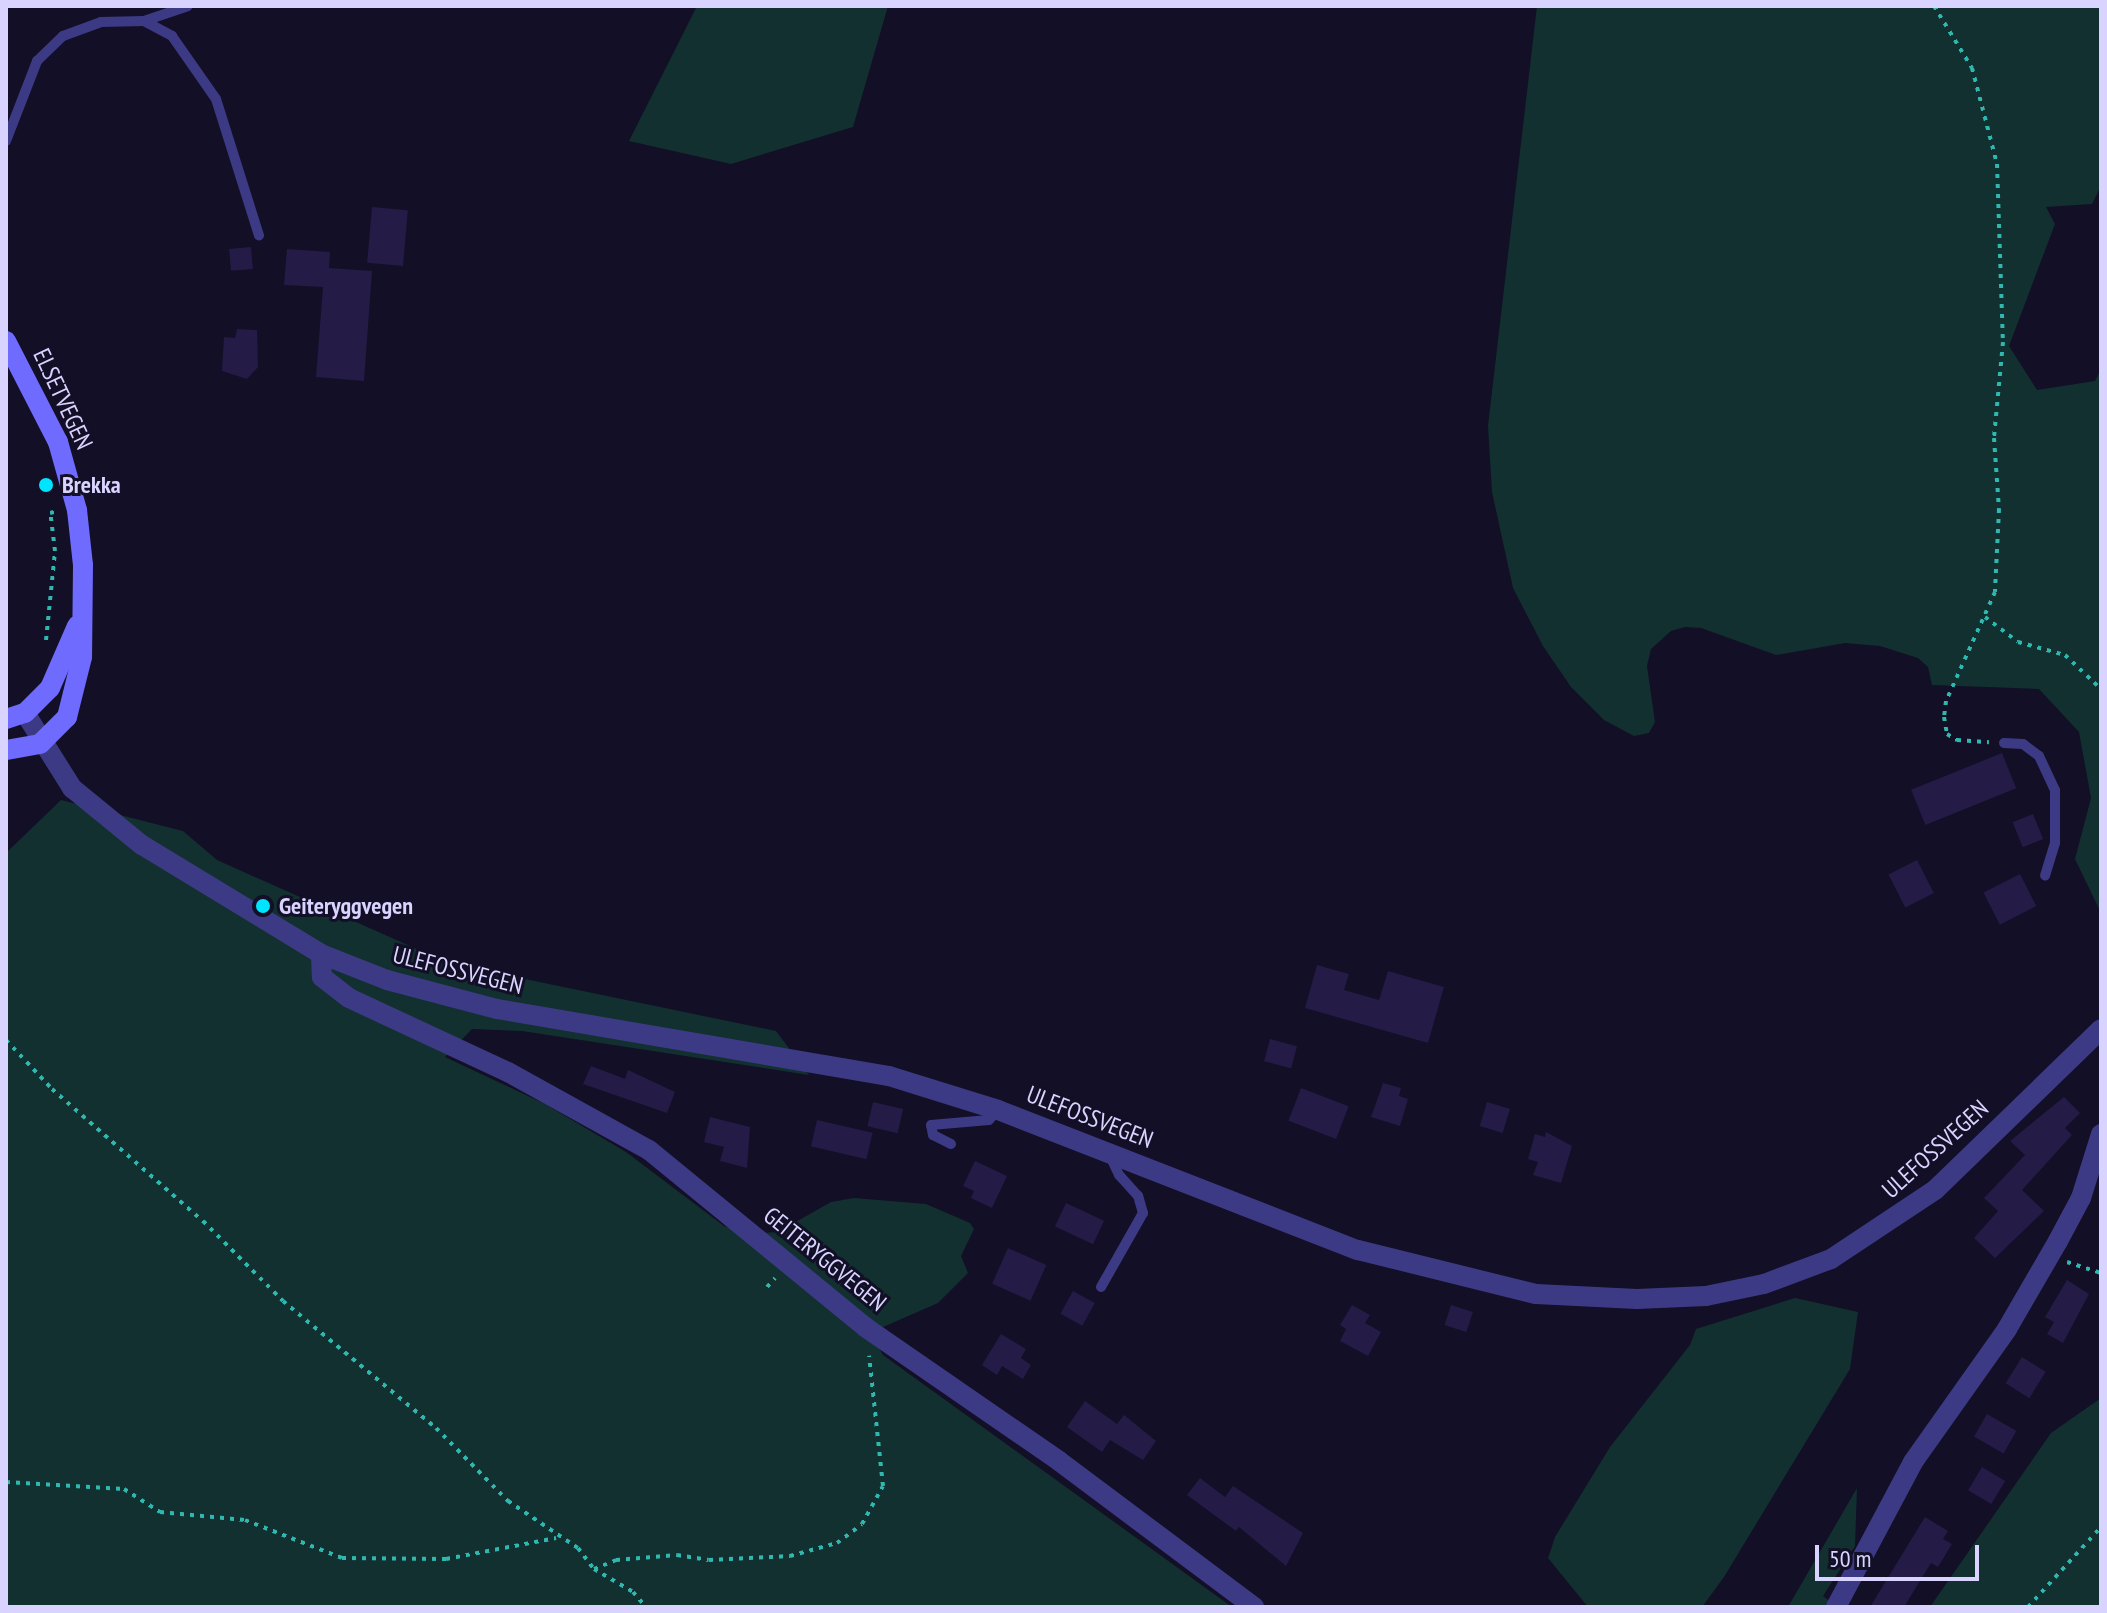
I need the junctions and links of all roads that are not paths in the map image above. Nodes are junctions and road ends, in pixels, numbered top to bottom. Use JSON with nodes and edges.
{"nodes":[{"id":1,"x":188,"y":6,"type":"edge"},
{"id":2,"x":144,"y":21,"type":"junction"},
{"id":3,"x":6,"y":141,"type":"edge"},
{"id":4,"x":259,"y":235,"type":"dead end"},
{"id":5,"x":6,"y":341,"type":"edge"},
{"id":6,"x":79,"y":622,"type":"junction"},
{"id":7,"x":15,"y":716,"type":"edge"},
{"id":8,"x":2004,"y":743,"type":"road end"},
{"id":9,"x":40,"y":744,"type":"junction"},
{"id":10,"x":6,"y":750,"type":"edge"},
{"id":11,"x":2045,"y":875,"type":"dead end"},
{"id":12,"x":321,"y":954,"type":"junction"},
{"id":13,"x":2101,"y":1029,"type":"edge"},
{"id":14,"x":998,"y":1110,"type":"junction"},
{"id":15,"x":2101,"y":1134,"type":"edge"},
{"id":16,"x":951,"y":1144,"type":"dead end"},
{"id":17,"x":1108,"y":1152,"type":"junction"},
{"id":18,"x":1101,"y":1287,"type":"dead end"},
{"id":19,"x":1254,"y":1607,"type":"edge"},
{"id":20,"x":1836,"y":1607,"type":"edge"}],
"edges":[{"from":1,"to":2,"type":"lane"},
{"from":2,"to":3,"type":"lane"},
{"from":2,"to":4,"type":"lane"},
{"from":5,"to":6,"type":"main road","name":"ELSETVEGEN"},
{"from":6,"to":7,"type":"main road","name":"ELSETVEGEN"},
{"from":6,"to":9,"type":"main road","name":"ELSETVEGEN"},
{"from":7,"to":9,"type":"street","name":"ULEFOSSVEGEN"},
{"from":8,"to":11,"type":"lane"},
{"from":9,"to":10,"type":"main road"},
{"from":9,"to":12,"type":"street","name":"ULEFOSSVEGEN"},
{"from":12,"to":14,"type":"street","name":"ULEFOSSVEGEN"},
{"from":12,"to":19,"type":"street","name":"GEITERYGGVEGEN"},
{"from":13,"to":17,"type":"street","name":"ULEFOSSVEGEN"},
{"from":14,"to":16,"type":"lane"},
{"from":14,"to":17,"type":"street","name":"ULEFOSSVEGEN"},
{"from":15,"to":20,"type":"street"},
{"from":17,"to":18,"type":"lane"}]}
